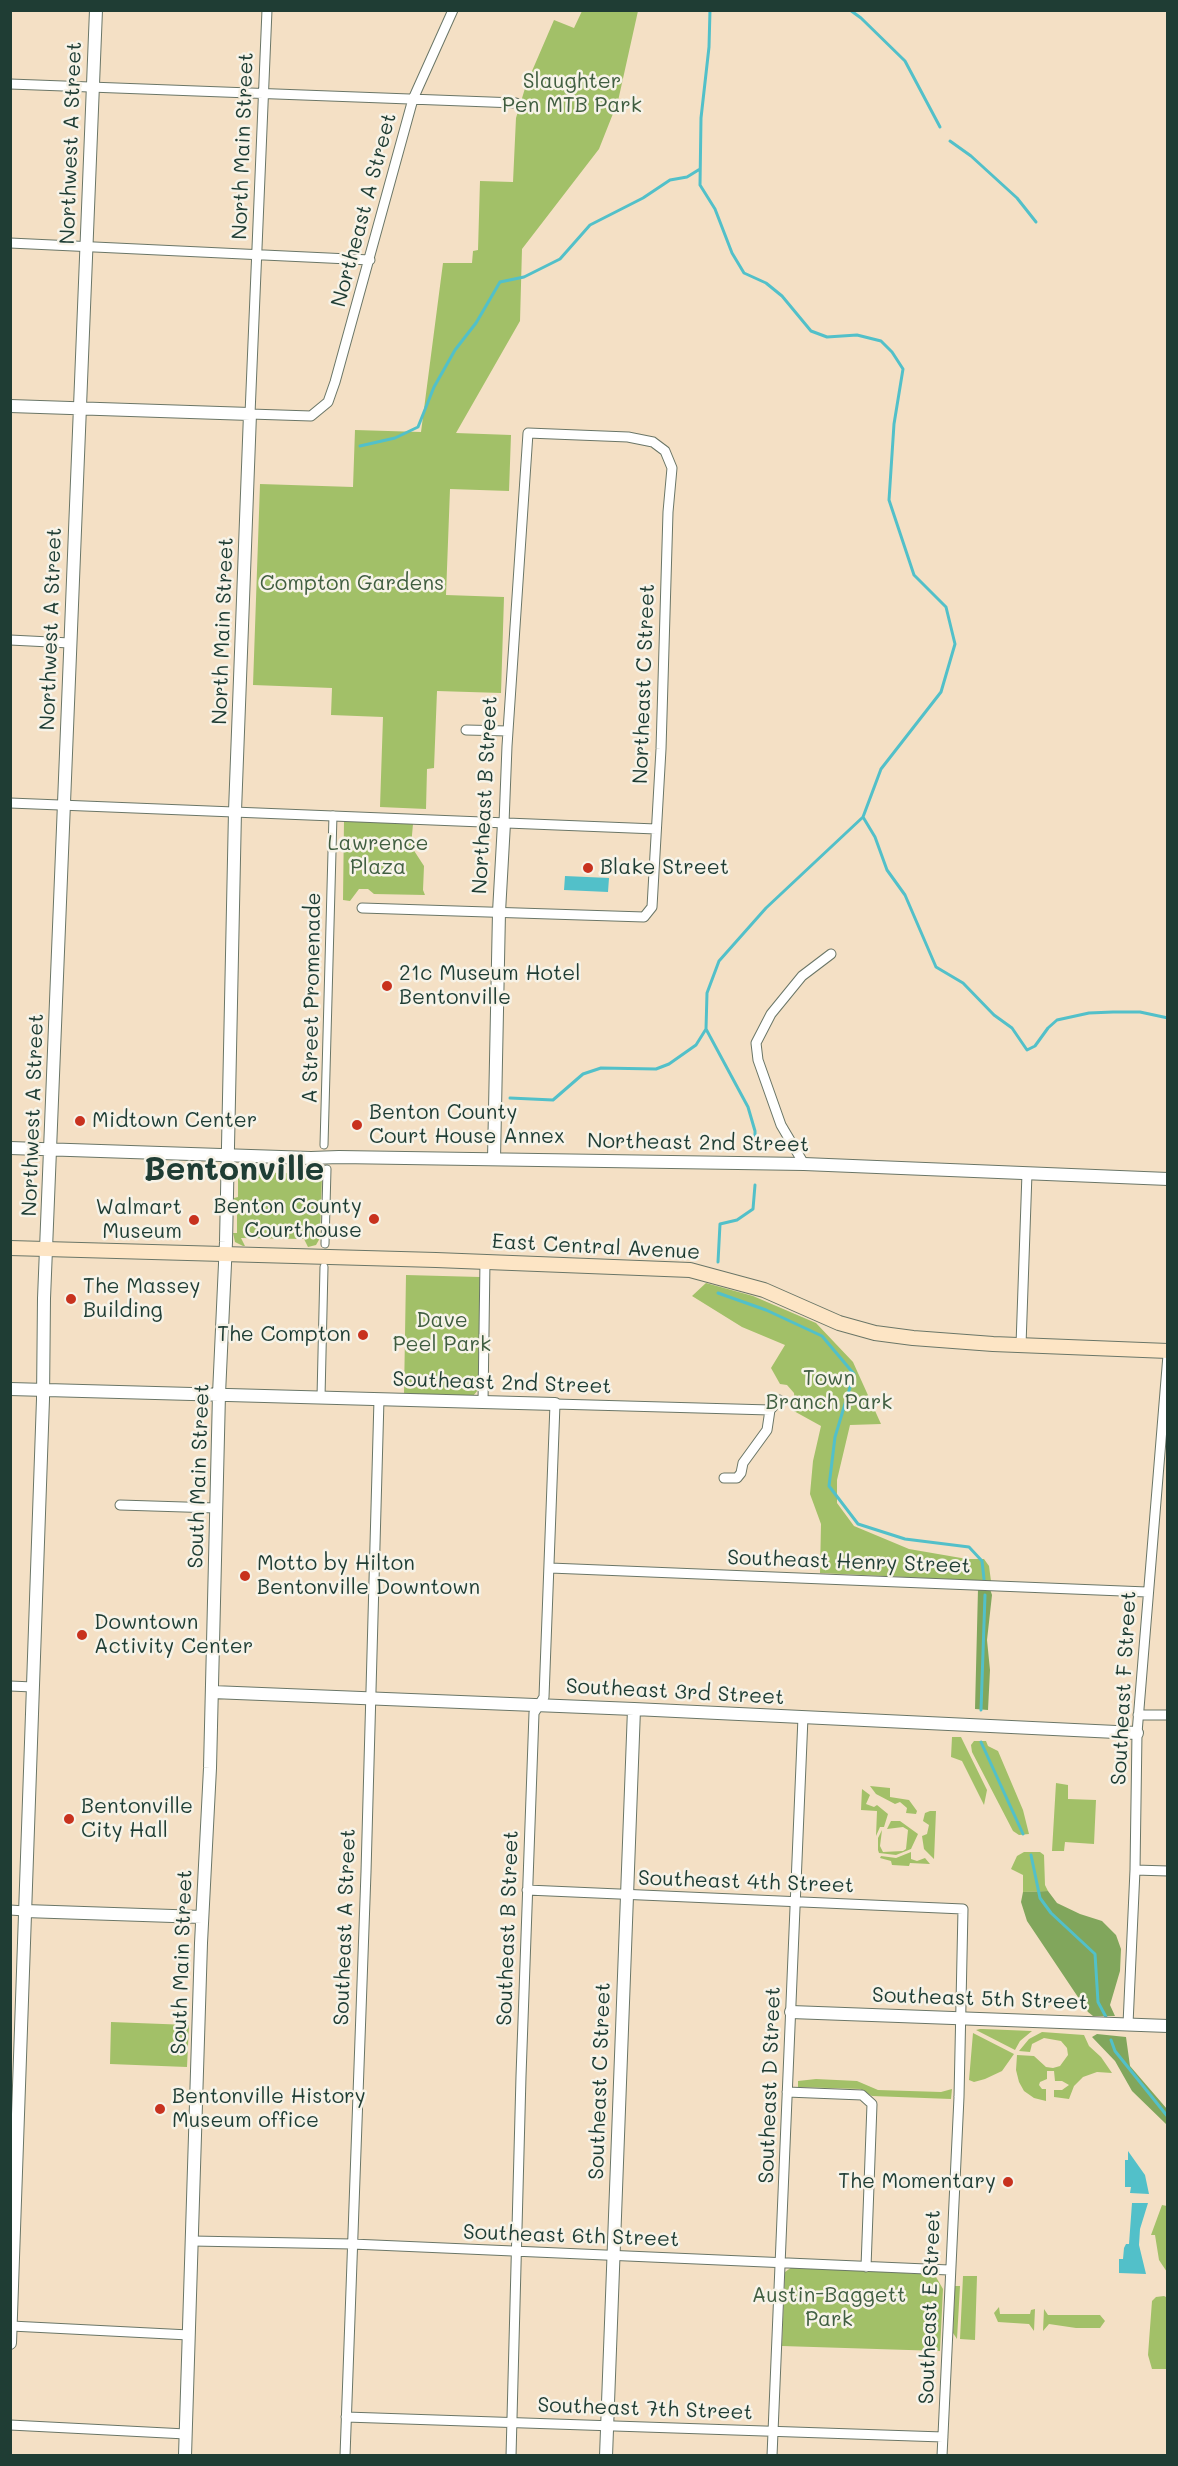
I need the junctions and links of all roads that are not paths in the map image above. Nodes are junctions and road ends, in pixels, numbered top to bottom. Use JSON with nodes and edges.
{"nodes":[{"id":1,"x":96,"y":10,"type":"edge"},
{"id":2,"x":267,"y":10,"type":"edge"},
{"id":3,"x":453,"y":10,"type":"edge"},
{"id":4,"x":10,"y":84,"type":"edge"},
{"id":5,"x":93,"y":87,"type":"junction"},
{"id":6,"x":265,"y":93,"type":"junction"},
{"id":7,"x":413,"y":99,"type":"junction"},
{"id":8,"x":516,"y":103,"type":"dead end"},
{"id":9,"x":10,"y":243,"type":"edge"},
{"id":10,"x":86,"y":247,"type":"junction"},
{"id":11,"x":258,"y":254,"type":"junction"},
{"id":12,"x":370,"y":260,"type":"junction"},
{"id":13,"x":10,"y":406,"type":"edge"},
{"id":14,"x":79,"y":409,"type":"junction"},
{"id":15,"x":250,"y":414,"type":"junction"},
{"id":16,"x":665,"y":451,"type":"joint"},
{"id":17,"x":10,"y":640,"type":"edge"},
{"id":18,"x":70,"y":644,"type":"junction"},
{"id":19,"x":466,"y":730,"type":"dead end"},
{"id":20,"x":507,"y":731,"type":"junction"},
{"id":21,"x":10,"y":803,"type":"edge"},
{"id":22,"x":63,"y":806,"type":"junction"},
{"id":23,"x":235,"y":811,"type":"junction"},
{"id":24,"x":333,"y":815,"type":"junction"},
{"id":25,"x":504,"y":822,"type":"junction"},
{"id":26,"x":656,"y":829,"type":"junction"},
{"id":27,"x":362,"y":908,"type":"dead end"},
{"id":28,"x":499,"y":912,"type":"junction"},
{"id":29,"x":831,"y":954,"type":"dead end"},
{"id":30,"x":324,"y":1145,"type":"dead end"},
{"id":31,"x":10,"y":1148,"type":"edge"},
{"id":32,"x":51,"y":1149,"type":"junction"},
{"id":33,"x":229,"y":1155,"type":"junction"},
{"id":34,"x":494,"y":1159,"type":"junction"},
{"id":35,"x":804,"y":1164,"type":"junction"},
{"id":36,"x":327,"y":1169,"type":"dead end"},
{"id":37,"x":1027,"y":1173,"type":"junction"},
{"id":38,"x":1167,"y":1179,"type":"edge"},
{"id":39,"x":325,"y":1244,"type":"dead end"},
{"id":40,"x":10,"y":1248,"type":"edge"},
{"id":41,"x":47,"y":1249,"type":"junction"},
{"id":42,"x":226,"y":1254,"type":"junction"},
{"id":43,"x":485,"y":1261,"type":"junction"},
{"id":44,"x":324,"y":1267,"type":"dead end"},
{"id":45,"x":1021,"y":1345,"type":"junction"},
{"id":46,"x":1167,"y":1353,"type":"edge"},
{"id":47,"x":10,"y":1389,"type":"edge"},
{"id":48,"x":43,"y":1390,"type":"junction"},
{"id":49,"x":219,"y":1394,"type":"junction"},
{"id":50,"x":321,"y":1397,"type":"junction"},
{"id":51,"x":379,"y":1399,"type":"junction"},
{"id":52,"x":780,"y":1400,"type":"dead end"},
{"id":53,"x":483,"y":1402,"type":"junction"},
{"id":54,"x":555,"y":1404,"type":"junction"},
{"id":55,"x":770,"y":1410,"type":"junction"},
{"id":56,"x":724,"y":1478,"type":"dead end"},
{"id":57,"x":120,"y":1505,"type":"dead end"},
{"id":58,"x":216,"y":1508,"type":"junction"},
{"id":59,"x":550,"y":1568,"type":"junction"},
{"id":60,"x":1147,"y":1592,"type":"junction"},
{"id":61,"x":10,"y":1686,"type":"edge"},
{"id":62,"x":33,"y":1687,"type":"junction"},
{"id":63,"x":212,"y":1692,"type":"junction"},
{"id":64,"x":370,"y":1699,"type":"junction"},
{"id":65,"x":538,"y":1705,"type":"junction"},
{"id":66,"x":634,"y":1709,"type":"junction"},
{"id":67,"x":1138,"y":1714,"type":"junction"},
{"id":68,"x":1167,"y":1715,"type":"edge"},
{"id":69,"x":803,"y":1717,"type":"junction"},
{"id":70,"x":1137,"y":1733,"type":"junction"},
{"id":71,"x":1135,"y":1870,"type":"junction"},
{"id":72,"x":1167,"y":1871,"type":"edge"},
{"id":73,"x":527,"y":1890,"type":"junction"},
{"id":74,"x":628,"y":1895,"type":"junction"},
{"id":75,"x":795,"y":1902,"type":"junction"},
{"id":76,"x":963,"y":1909,"type":"joint"},
{"id":77,"x":10,"y":1910,"type":"edge"},
{"id":78,"x":25,"y":1911,"type":"junction"},
{"id":79,"x":202,"y":1917,"type":"junction"},
{"id":80,"x":790,"y":2012,"type":"junction"},
{"id":81,"x":960,"y":2017,"type":"junction"},
{"id":82,"x":1128,"y":2024,"type":"junction"},
{"id":83,"x":1167,"y":2026,"type":"edge"},
{"id":84,"x":787,"y":2092,"type":"junction"},
{"id":85,"x":192,"y":2241,"type":"junction"},
{"id":86,"x":352,"y":2244,"type":"junction"},
{"id":87,"x":517,"y":2252,"type":"junction"},
{"id":88,"x":613,"y":2255,"type":"junction"},
{"id":89,"x":780,"y":2262,"type":"junction"},
{"id":90,"x":866,"y":2267,"type":"junction"},
{"id":91,"x":949,"y":2270,"type":"junction"},
{"id":92,"x":12,"y":2277,"type":"edge"},
{"id":93,"x":11,"y":2326,"type":"edge"},
{"id":94,"x":189,"y":2335,"type":"junction"},
{"id":95,"x":10,"y":2343,"type":"edge"},
{"id":96,"x":346,"y":2416,"type":"junction"},
{"id":97,"x":512,"y":2422,"type":"junction"},
{"id":98,"x":10,"y":2425,"type":"edge"},
{"id":99,"x":607,"y":2426,"type":"junction"},
{"id":100,"x":773,"y":2431,"type":"junction"},
{"id":101,"x":186,"y":2434,"type":"junction"},
{"id":102,"x":943,"y":2437,"type":"junction"},
{"id":103,"x":185,"y":2456,"type":"edge"},
{"id":104,"x":345,"y":2456,"type":"edge"},
{"id":105,"x":511,"y":2456,"type":"edge"},
{"id":106,"x":606,"y":2456,"type":"edge"},
{"id":107,"x":772,"y":2456,"type":"edge"},
{"id":108,"x":942,"y":2456,"type":"edge"}],
"edges":[{"from":1,"to":5,"type":"street","name":"Northwest A Street"},
{"from":2,"to":6,"type":"street","name":"North Main Street"},
{"from":3,"to":7,"type":"street","name":"Northeast A Street"},
{"from":4,"to":5,"type":"street"},
{"from":5,"to":6,"type":"street"},
{"from":5,"to":10,"type":"street","name":"Northwest A Street"},
{"from":6,"to":7,"type":"street"},
{"from":6,"to":11,"type":"street","name":"North Main Street"},
{"from":7,"to":8,"type":"street"},
{"from":7,"to":12,"type":"street","name":"Northeast A Street"},
{"from":9,"to":10,"type":"street"},
{"from":10,"to":11,"type":"street"},
{"from":10,"to":14,"type":"street","name":"Northwest A Street"},
{"from":11,"to":12,"type":"street"},
{"from":11,"to":15,"type":"street","name":"North Main Street"},
{"from":12,"to":15,"type":"street","name":"Northeast A Street"},
{"from":13,"to":14,"type":"street"},
{"from":14,"to":15,"type":"street"},
{"from":14,"to":18,"type":"street","name":"Northwest A Street"},
{"from":15,"to":23,"type":"street","name":"North Main Street"},
{"from":16,"to":20,"type":"street","name":"Northeast B Street"},
{"from":16,"to":26,"type":"street","name":"Northeast C Street"},
{"from":17,"to":18,"type":"street"},
{"from":18,"to":22,"type":"street","name":"Northwest A Street"},
{"from":19,"to":20,"type":"street"},
{"from":20,"to":25,"type":"street","name":"Northeast B Street"},
{"from":21,"to":22,"type":"street"},
{"from":22,"to":23,"type":"street"},
{"from":22,"to":32,"type":"street","name":"Northwest A Street"},
{"from":23,"to":24,"type":"street"},
{"from":23,"to":33,"type":"street","name":"North Main Street"},
{"from":24,"to":25,"type":"street"},
{"from":24,"to":30,"type":"street","name":"A Street Promenade"},
{"from":25,"to":26,"type":"street"},
{"from":25,"to":28,"type":"street","name":"Northeast B Street"},
{"from":26,"to":28,"type":"street","name":"Northeast C Street"},
{"from":27,"to":28,"type":"street"},
{"from":28,"to":34,"type":"street","name":"Northeast B Street"},
{"from":29,"to":35,"type":"street"},
{"from":31,"to":32,"type":"street","name":"Northeast 2nd Street"},
{"from":32,"to":33,"type":"street","name":"Northeast 2nd Street"},
{"from":32,"to":41,"type":"street","name":"Northwest A Street"},
{"from":33,"to":34,"type":"street","name":"Northeast 2nd Street"},
{"from":33,"to":42,"type":"street","name":"North Main Street"},
{"from":34,"to":35,"type":"street","name":"Northeast 2nd Street"},
{"from":35,"to":37,"type":"street","name":"Northeast 2nd Street"},
{"from":36,"to":39,"type":"street"},
{"from":37,"to":38,"type":"street","name":"Northeast 2nd Street"},
{"from":37,"to":45,"type":"street"},
{"from":40,"to":41,"type":"main road","name":"East Central Avenue"},
{"from":41,"to":42,"type":"main road","name":"East Central Avenue"},
{"from":41,"to":48,"type":"street","name":"Northwest A Street"},
{"from":42,"to":43,"type":"main road","name":"East Central Avenue"},
{"from":42,"to":49,"type":"street","name":"South Main Street"},
{"from":43,"to":45,"type":"main road","name":"East Central Avenue"},
{"from":43,"to":53,"type":"street"},
{"from":44,"to":50,"type":"street"},
{"from":45,"to":46,"type":"main road","name":"East Central Avenue"},
{"from":46,"to":60,"type":"street","name":"Southeast F Street"},
{"from":47,"to":48,"type":"street","name":"Southeast 2nd Street"},
{"from":48,"to":49,"type":"street","name":"Southeast 2nd Street"},
{"from":48,"to":62,"type":"street","name":"Northwest A Street"},
{"from":49,"to":50,"type":"street","name":"Southeast 2nd Street"},
{"from":49,"to":58,"type":"street","name":"South Main Street"},
{"from":50,"to":51,"type":"street","name":"Southeast 2nd Street"},
{"from":51,"to":53,"type":"street","name":"Southeast 2nd Street"},
{"from":51,"to":64,"type":"street","name":"Southeast A Street"},
{"from":52,"to":55,"type":"street"},
{"from":53,"to":54,"type":"street","name":"Southeast 2nd Street"},
{"from":54,"to":55,"type":"street","name":"Southeast 2nd Street"},
{"from":54,"to":59,"type":"street","name":"Southeast B Street"},
{"from":55,"to":56,"type":"street"},
{"from":57,"to":58,"type":"street"},
{"from":58,"to":63,"type":"street","name":"South Main Street"},
{"from":59,"to":60,"type":"street","name":"Southeast Henry Street"},
{"from":59,"to":65,"type":"street","name":"Southeast B Street"},
{"from":60,"to":67,"type":"street","name":"Southeast F Street"},
{"from":61,"to":62,"type":"street"},
{"from":62,"to":78,"type":"street","name":"Northwest A Street"},
{"from":63,"to":64,"type":"street","name":"Southeast 3rd Street"},
{"from":63,"to":79,"type":"street","name":"South Main Street"},
{"from":64,"to":65,"type":"street","name":"Southeast 3rd Street"},
{"from":64,"to":86,"type":"street","name":"Southeast A Street"},
{"from":65,"to":66,"type":"street","name":"Southeast 3rd Street"},
{"from":65,"to":73,"type":"street","name":"Southeast B Street"},
{"from":66,"to":69,"type":"street","name":"Southeast 3rd Street"},
{"from":66,"to":74,"type":"street","name":"Southeast C Street"},
{"from":67,"to":68,"type":"street"},
{"from":67,"to":70,"type":"street","name":"Southeast F Street"},
{"from":69,"to":70,"type":"street","name":"Southeast 3rd Street"},
{"from":69,"to":75,"type":"street","name":"Southeast D Street"},
{"from":70,"to":71,"type":"street","name":"Southeast F Street"},
{"from":71,"to":72,"type":"street"},
{"from":71,"to":82,"type":"street","name":"Southeast F Street"},
{"from":73,"to":74,"type":"street","name":"Southeast 4th Street"},
{"from":73,"to":87,"type":"street","name":"Southeast B Street"},
{"from":74,"to":75,"type":"street","name":"Southeast 4th Street"},
{"from":74,"to":88,"type":"street","name":"Southeast C Street"},
{"from":75,"to":76,"type":"street","name":"Southeast 4th Street"},
{"from":75,"to":80,"type":"street","name":"Southeast D Street"},
{"from":76,"to":81,"type":"street","name":"Southeast E Street"},
{"from":77,"to":78,"type":"street"},
{"from":78,"to":79,"type":"street"},
{"from":78,"to":92,"type":"street","name":"Northwest A Street"},
{"from":79,"to":85,"type":"street","name":"South Main Street"},
{"from":80,"to":81,"type":"street","name":"Southeast 5th Street"},
{"from":80,"to":84,"type":"street","name":"Southeast D Street"},
{"from":81,"to":82,"type":"street","name":"Southeast 5th Street"},
{"from":81,"to":91,"type":"street","name":"Southeast E Street"},
{"from":82,"to":83,"type":"street","name":"Southeast 5th Street"},
{"from":84,"to":89,"type":"street","name":"Southeast D Street"},
{"from":84,"to":90,"type":"street"},
{"from":85,"to":86,"type":"street","name":"Southeast 6th Street"},
{"from":85,"to":94,"type":"street","name":"South Main Street"},
{"from":86,"to":87,"type":"street","name":"Southeast 6th Street"},
{"from":86,"to":96,"type":"street","name":"Southeast A Street"},
{"from":87,"to":88,"type":"street","name":"Southeast 6th Street"},
{"from":87,"to":97,"type":"street","name":"Southeast B Street"},
{"from":88,"to":89,"type":"street","name":"Southeast 6th Street"},
{"from":88,"to":99,"type":"street","name":"Southeast C Street"},
{"from":89,"to":90,"type":"street","name":"Southeast 6th Street"},
{"from":89,"to":100,"type":"street","name":"Southeast D Street"},
{"from":90,"to":91,"type":"street","name":"Southeast 6th Street"},
{"from":91,"to":102,"type":"street","name":"Southeast E Street"},
{"from":92,"to":93,"type":"street","name":"Northwest A Street"},
{"from":93,"to":94,"type":"street"},
{"from":93,"to":95,"type":"street","name":"Northwest A Street"},
{"from":94,"to":101,"type":"street","name":"South Main Street"},
{"from":96,"to":97,"type":"street","name":"Southeast 7th Street"},
{"from":96,"to":104,"type":"street","name":"Southeast A Street"},
{"from":97,"to":99,"type":"street","name":"Southeast 7th Street"},
{"from":97,"to":105,"type":"street","name":"Southeast B Street"},
{"from":98,"to":101,"type":"street"},
{"from":99,"to":100,"type":"street","name":"Southeast 7th Street"},
{"from":99,"to":106,"type":"street","name":"Southeast C Street"},
{"from":100,"to":102,"type":"street","name":"Southeast 7th Street"},
{"from":100,"to":107,"type":"street","name":"Southeast D Street"},
{"from":101,"to":103,"type":"street","name":"South Main Street"},
{"from":102,"to":108,"type":"street","name":"Southeast E Street"}]}
